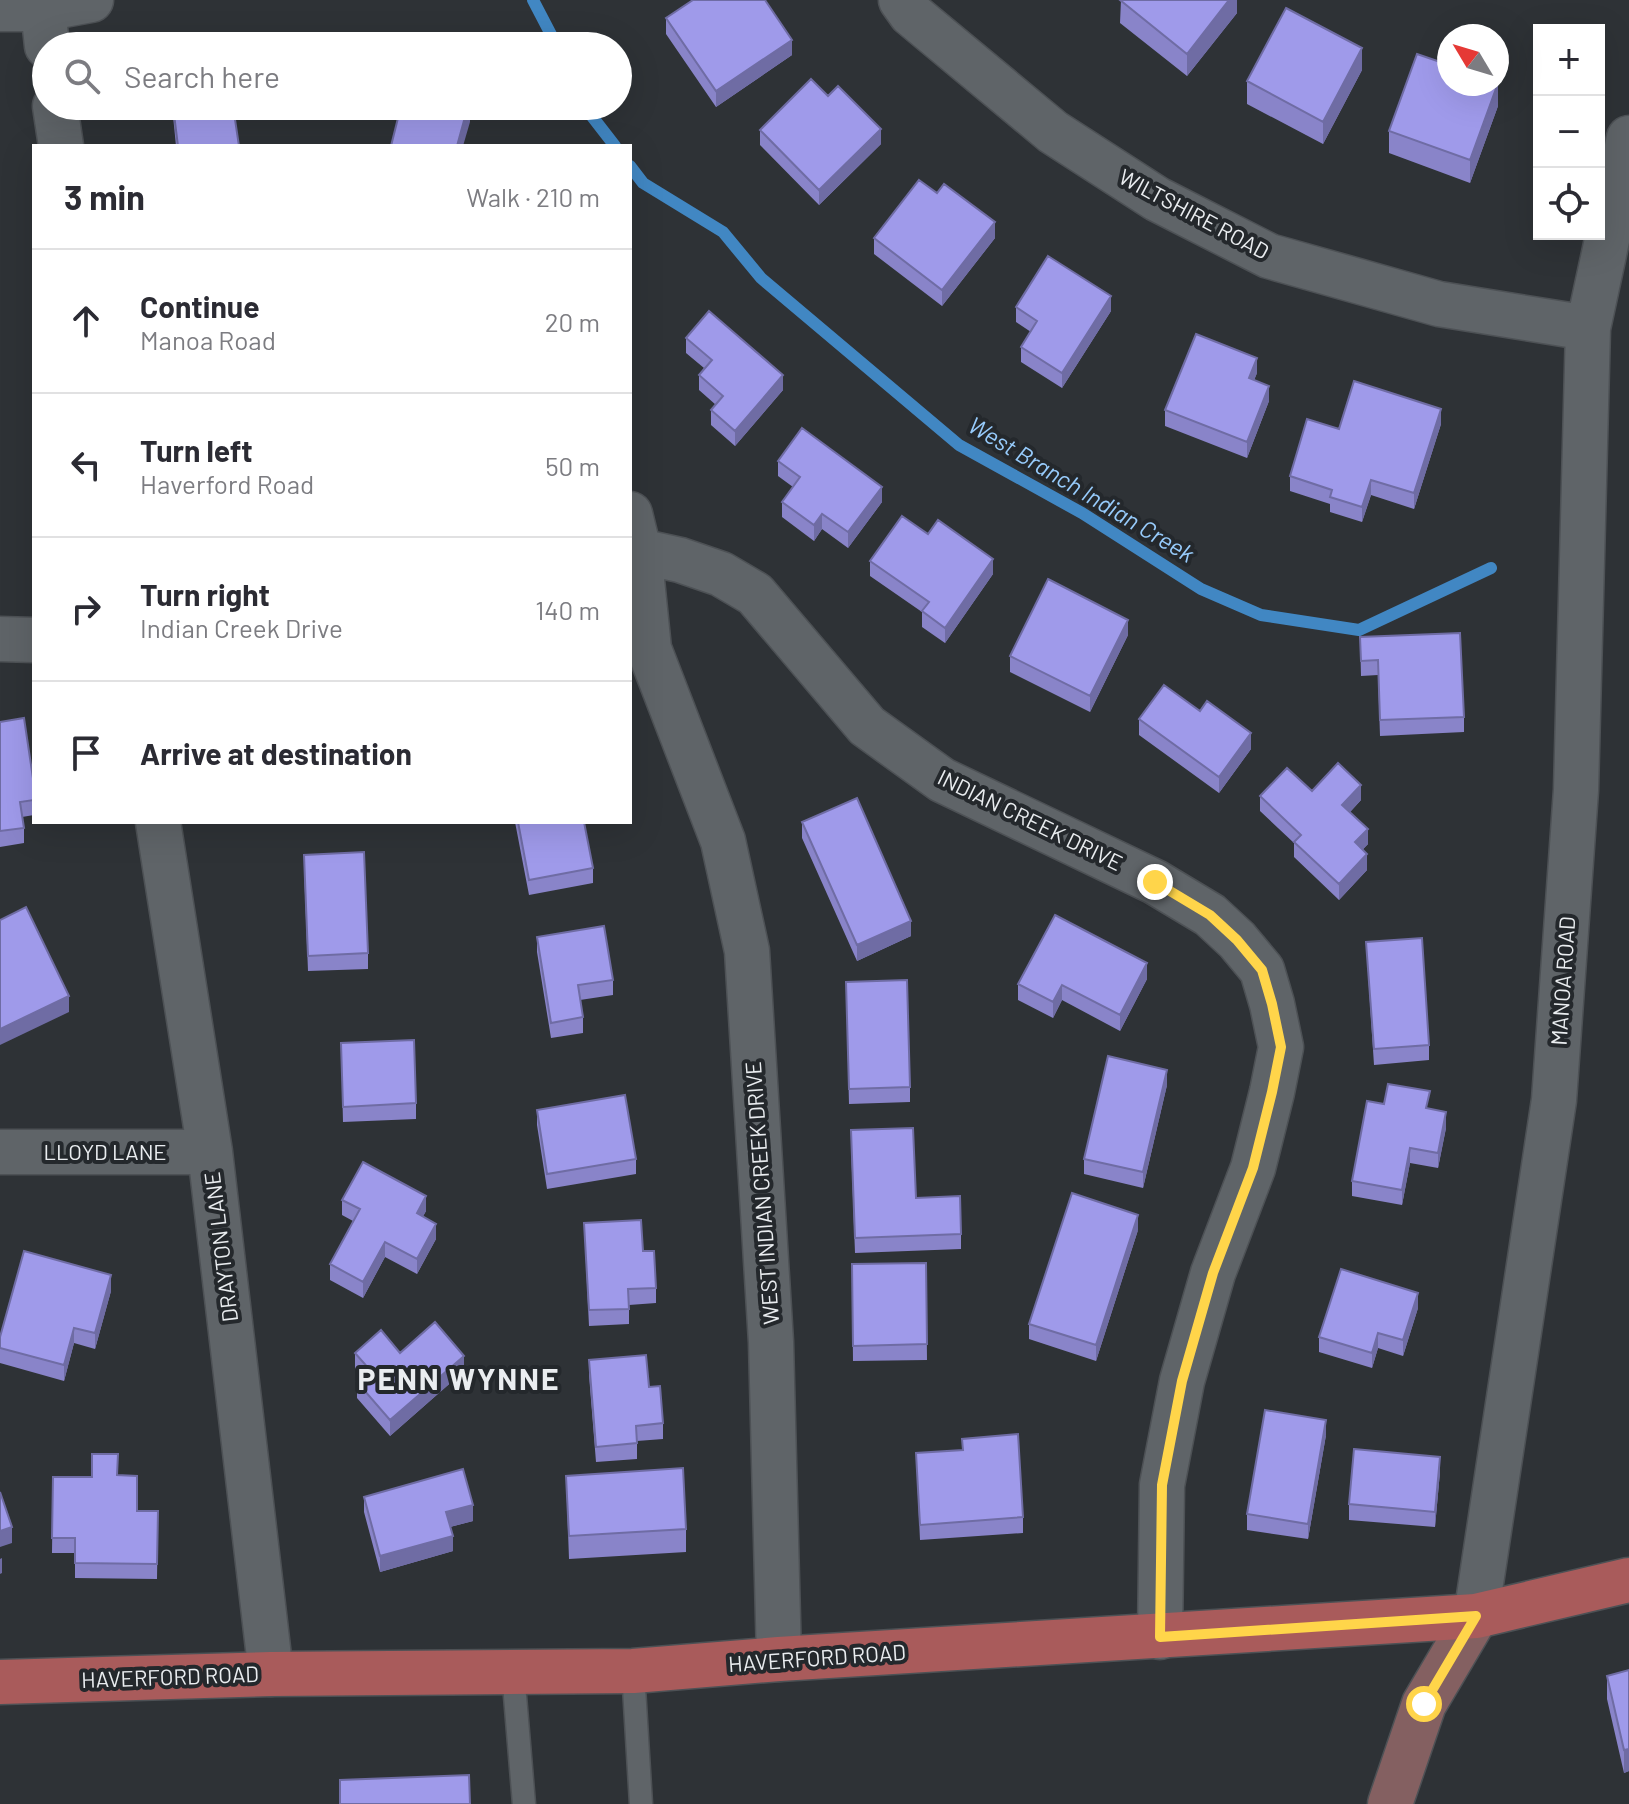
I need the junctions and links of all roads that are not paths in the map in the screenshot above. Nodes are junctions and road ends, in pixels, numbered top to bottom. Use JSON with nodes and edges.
{"nodes":[{"id":1,"x":91,"y":0,"type":"edge"},
{"id":2,"x":901,"y":0,"type":"edge"},
{"id":3,"x":32,"y":16,"type":"edge"},
{"id":4,"x":57,"y":120,"type":"edge"},
{"id":5,"x":1629,"y":138,"type":"edge"},
{"id":6,"x":61,"y":144,"type":"edge"},
{"id":7,"x":1588,"y":328,"type":"junction"},
{"id":8,"x":635,"y":533,"type":"edge"},
{"id":9,"x":0,"y":639,"type":"edge"},
{"id":10,"x":32,"y":640,"type":"edge"},
{"id":11,"x":683,"y":737,"type":"joint"},
{"id":12,"x":158,"y":824,"type":"edge"},
{"id":13,"x":0,"y":1152,"type":"edge"},
{"id":14,"x":210,"y":1152,"type":"junction"},
{"id":15,"x":1629,"y":1580,"type":"edge"},
{"id":16,"x":1476,"y":1616,"type":"junction"},
{"id":17,"x":1160,"y":1637,"type":"junction"},
{"id":18,"x":779,"y":1659,"type":"junction"},
{"id":19,"x":633,"y":1671,"type":"junction"},
{"id":20,"x":513,"y":1672,"type":"junction"},
{"id":21,"x":271,"y":1674,"type":"junction"},
{"id":22,"x":0,"y":1682,"type":"edge"},
{"id":23,"x":524,"y":1804,"type":"edge"},
{"id":24,"x":641,"y":1804,"type":"edge"},
{"id":25,"x":1390,"y":1804,"type":"edge"}],
"edges":[{"from":1,"to":3,"type":"street"},
{"from":2,"to":7,"type":"street","name":"WILTSHIRE ROAD"},
{"from":4,"to":6,"type":"street"},
{"from":5,"to":7,"type":"street","name":"MANOA ROAD"},
{"from":7,"to":16,"type":"street","name":"MANOA ROAD"},
{"from":8,"to":11,"type":"street","name":"INDIAN CREEK DRIVE"},
{"from":8,"to":17,"type":"street","name":"INDIAN CREEK DRIVE"},
{"from":9,"to":10,"type":"street"},
{"from":11,"to":18,"type":"street","name":"WEST INDIAN CREEK DRIVE"},
{"from":12,"to":14,"type":"street","name":"DRAYTON LANE"},
{"from":13,"to":14,"type":"street","name":"LLOYD LANE"},
{"from":14,"to":21,"type":"street","name":"DRAYTON LANE"},
{"from":15,"to":16,"type":"main road","name":"HAVERFORD ROAD"},
{"from":16,"to":17,"type":"main road","name":"HAVERFORD ROAD"},
{"from":16,"to":25,"type":"main road","name":"MANOA ROAD"},
{"from":17,"to":18,"type":"main road","name":"HAVERFORD ROAD"},
{"from":18,"to":19,"type":"main road","name":"HAVERFORD ROAD"},
{"from":19,"to":20,"type":"main road","name":"HAVERFORD ROAD"},
{"from":19,"to":24,"type":"lane"},
{"from":20,"to":21,"type":"main road","name":"HAVERFORD ROAD"},
{"from":20,"to":23,"type":"lane"},
{"from":21,"to":22,"type":"main road","name":"HAVERFORD ROAD"}]}
